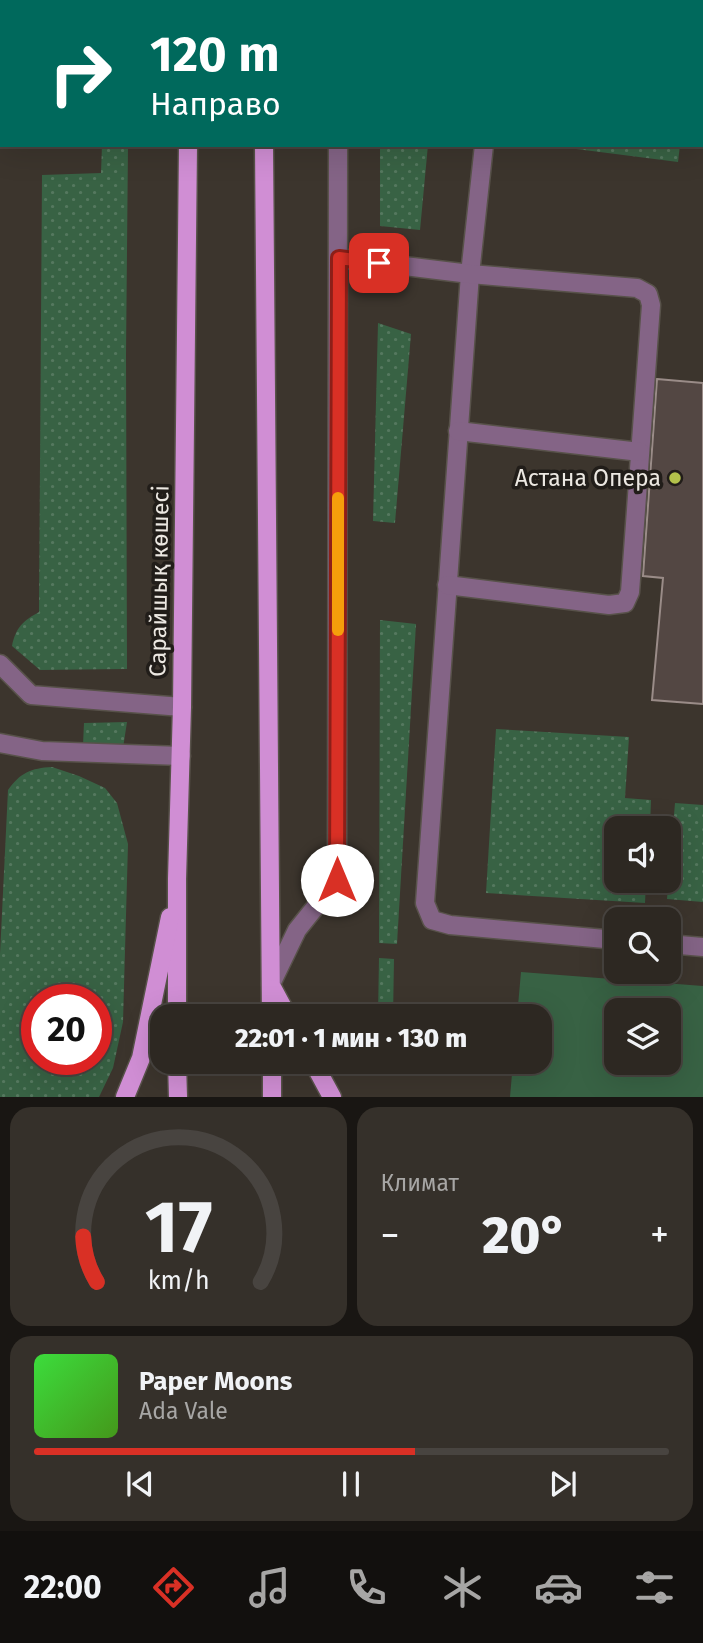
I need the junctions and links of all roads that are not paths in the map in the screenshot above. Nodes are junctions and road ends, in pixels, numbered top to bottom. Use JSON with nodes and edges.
{"nodes":[{"id":1,"x":188,"y":147,"type":"edge"},
{"id":2,"x":264,"y":147,"type":"edge"},
{"id":3,"x":338,"y":147,"type":"edge"},
{"id":4,"x":484,"y":147,"type":"edge"},
{"id":5,"x":339,"y":258,"type":"junction"},
{"id":6,"x":470,"y":274,"type":"junction"},
{"id":7,"x":458,"y":431,"type":"junction"},
{"id":8,"x":640,"y":452,"type":"junction"},
{"id":9,"x":447,"y":584,"type":"junction"},
{"id":10,"x":0,"y":664,"type":"edge"},
{"id":11,"x":182,"y":707,"type":"junction"},
{"id":12,"x":0,"y":743,"type":"edge"},
{"id":13,"x":181,"y":756,"type":"junction"},
{"id":14,"x":177,"y":879,"type":"junction"},
{"id":15,"x":604,"y":939,"type":"edge"},
{"id":16,"x":681,"y":945,"type":"edge"},
{"id":17,"x":703,"y":947,"type":"edge"},
{"id":18,"x":271,"y":984,"type":"junction"},
{"id":19,"x":177,"y":1004,"type":"edge"},
{"id":20,"x":271,"y":1004,"type":"edge"},
{"id":21,"x":281,"y":1004,"type":"edge"},
{"id":22,"x":177,"y":1074,"type":"edge"},
{"id":23,"x":272,"y":1074,"type":"edge"},
{"id":24,"x":320,"y":1074,"type":"edge"},
{"id":25,"x":125,"y":1097,"type":"edge"},
{"id":26,"x":178,"y":1097,"type":"edge"},
{"id":27,"x":272,"y":1097,"type":"edge"},
{"id":28,"x":332,"y":1097,"type":"edge"}],
"edges":[{"from":1,"to":11,"type":"main road","name":"Сарайшық көшесі"},
{"from":2,"to":18,"type":"main road"},
{"from":3,"to":5,"type":"lane"},
{"from":4,"to":6,"type":"lane"},
{"from":5,"to":6,"type":"lane"},
{"from":5,"to":18,"type":"lane"},
{"from":6,"to":7,"type":"lane"},
{"from":6,"to":8,"type":"lane"},
{"from":7,"to":8,"type":"lane"},
{"from":7,"to":9,"type":"lane"},
{"from":8,"to":9,"type":"lane"},
{"from":9,"to":15,"type":"lane"},
{"from":10,"to":11,"type":"lane"},
{"from":11,"to":13,"type":"main road","name":"Сарайшық көшесі"},
{"from":12,"to":13,"type":"lane"},
{"from":13,"to":14,"type":"main road","name":"Сарайшық көшесі"},
{"from":14,"to":19,"type":"main road","name":"Сарайшық көшесі"},
{"from":14,"to":25,"type":"main road"},
{"from":16,"to":17,"type":"lane"},
{"from":18,"to":20,"type":"main road"},
{"from":18,"to":21,"type":"main road"},
{"from":22,"to":26,"type":"main road"},
{"from":23,"to":27,"type":"main road"},
{"from":24,"to":28,"type":"main road"}]}
